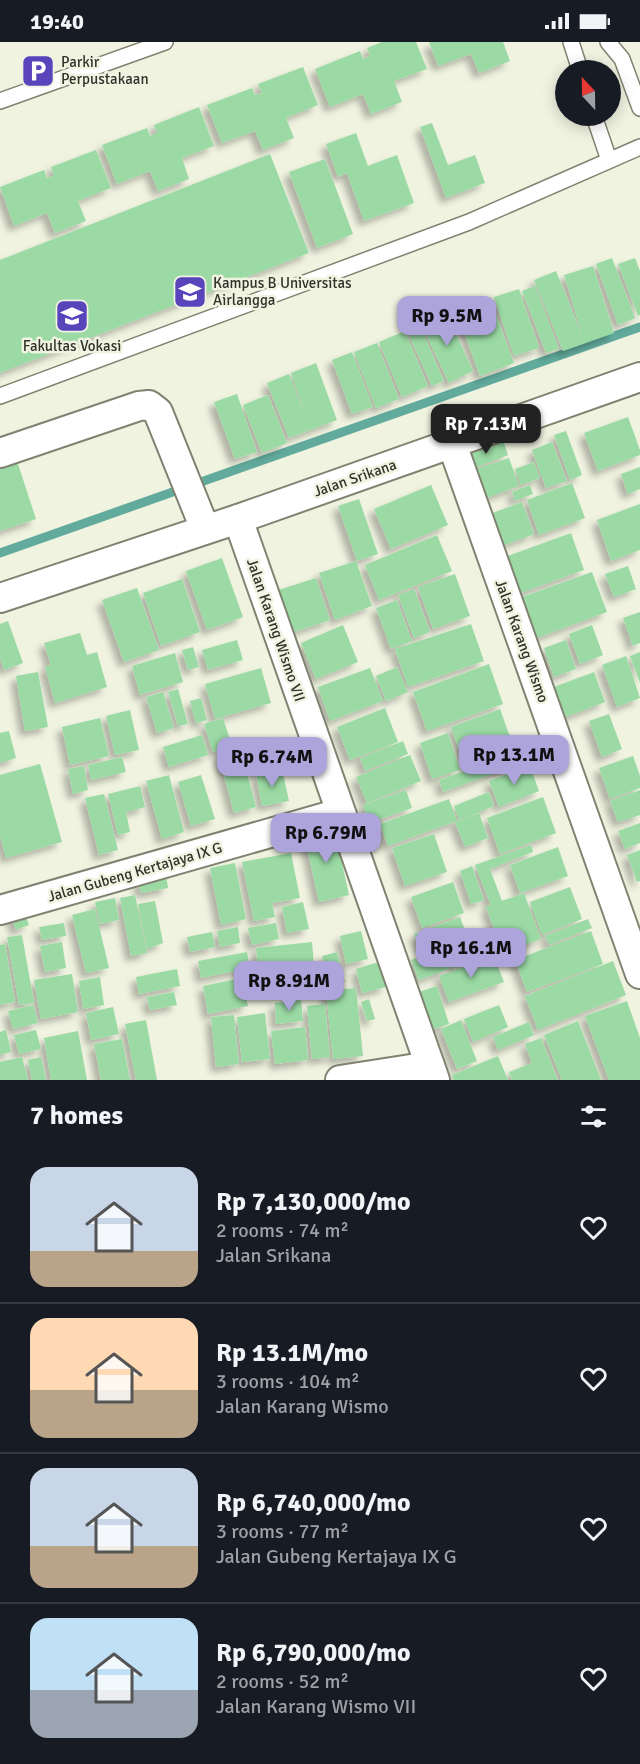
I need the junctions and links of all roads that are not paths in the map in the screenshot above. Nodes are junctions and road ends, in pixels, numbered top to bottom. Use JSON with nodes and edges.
{"nodes":[{"id":1,"x":165,"y":42,"type":"edge"},
{"id":2,"x":571,"y":42,"type":"edge"},
{"id":3,"x":608,"y":42,"type":"edge"},
{"id":4,"x":577,"y":60,"type":"edge"},
{"id":5,"x":0,"y":101,"type":"edge"},
{"id":6,"x":640,"y":108,"type":"edge"},
{"id":7,"x":597,"y":126,"type":"edge"},
{"id":8,"x":640,"y":147,"type":"edge"},
{"id":9,"x":609,"y":160,"type":"junction"},
{"id":10,"x":640,"y":377,"type":"edge"},
{"id":11,"x":0,"y":396,"type":"edge"},
{"id":12,"x":452,"y":444,"type":"junction"},
{"id":13,"x":0,"y":453,"type":"edge"},
{"id":14,"x":201,"y":518,"type":"junction"},
{"id":15,"x":238,"y":519,"type":"junction"},
{"id":16,"x":0,"y":598,"type":"edge"},
{"id":17,"x":340,"y":813,"type":"junction"},
{"id":18,"x":0,"y":910,"type":"edge"},
{"id":19,"x":640,"y":974,"type":"edge"},
{"id":20,"x":432,"y":1073,"type":"edge"},
{"id":21,"x":340,"y":1080,"type":"edge"}],
"edges":[{"from":1,"to":5,"type":"lane"},
{"from":2,"to":4,"type":"lane"},
{"from":3,"to":6,"type":"lane"},
{"from":7,"to":9,"type":"lane"},
{"from":8,"to":9,"type":"lane"},
{"from":9,"to":11,"type":"lane"},
{"from":10,"to":12,"type":"street","name":"Jalan Srikana"},
{"from":12,"to":15,"type":"street","name":"Jalan Srikana"},
{"from":12,"to":19,"type":"street","name":"Jalan Karang Wismo"},
{"from":13,"to":14,"type":"street"},
{"from":14,"to":15,"type":"street","name":"Jalan Srikana"},
{"from":14,"to":16,"type":"street","name":"Jalan Srikana"},
{"from":15,"to":17,"type":"street","name":"Jalan Karang Wismo VII"},
{"from":17,"to":18,"type":"street","name":"Jalan Gubeng Kertajaya IX G"},
{"from":17,"to":20,"type":"street","name":"Jalan Karang Wismo VII"},
{"from":20,"to":21,"type":"street"}]}
